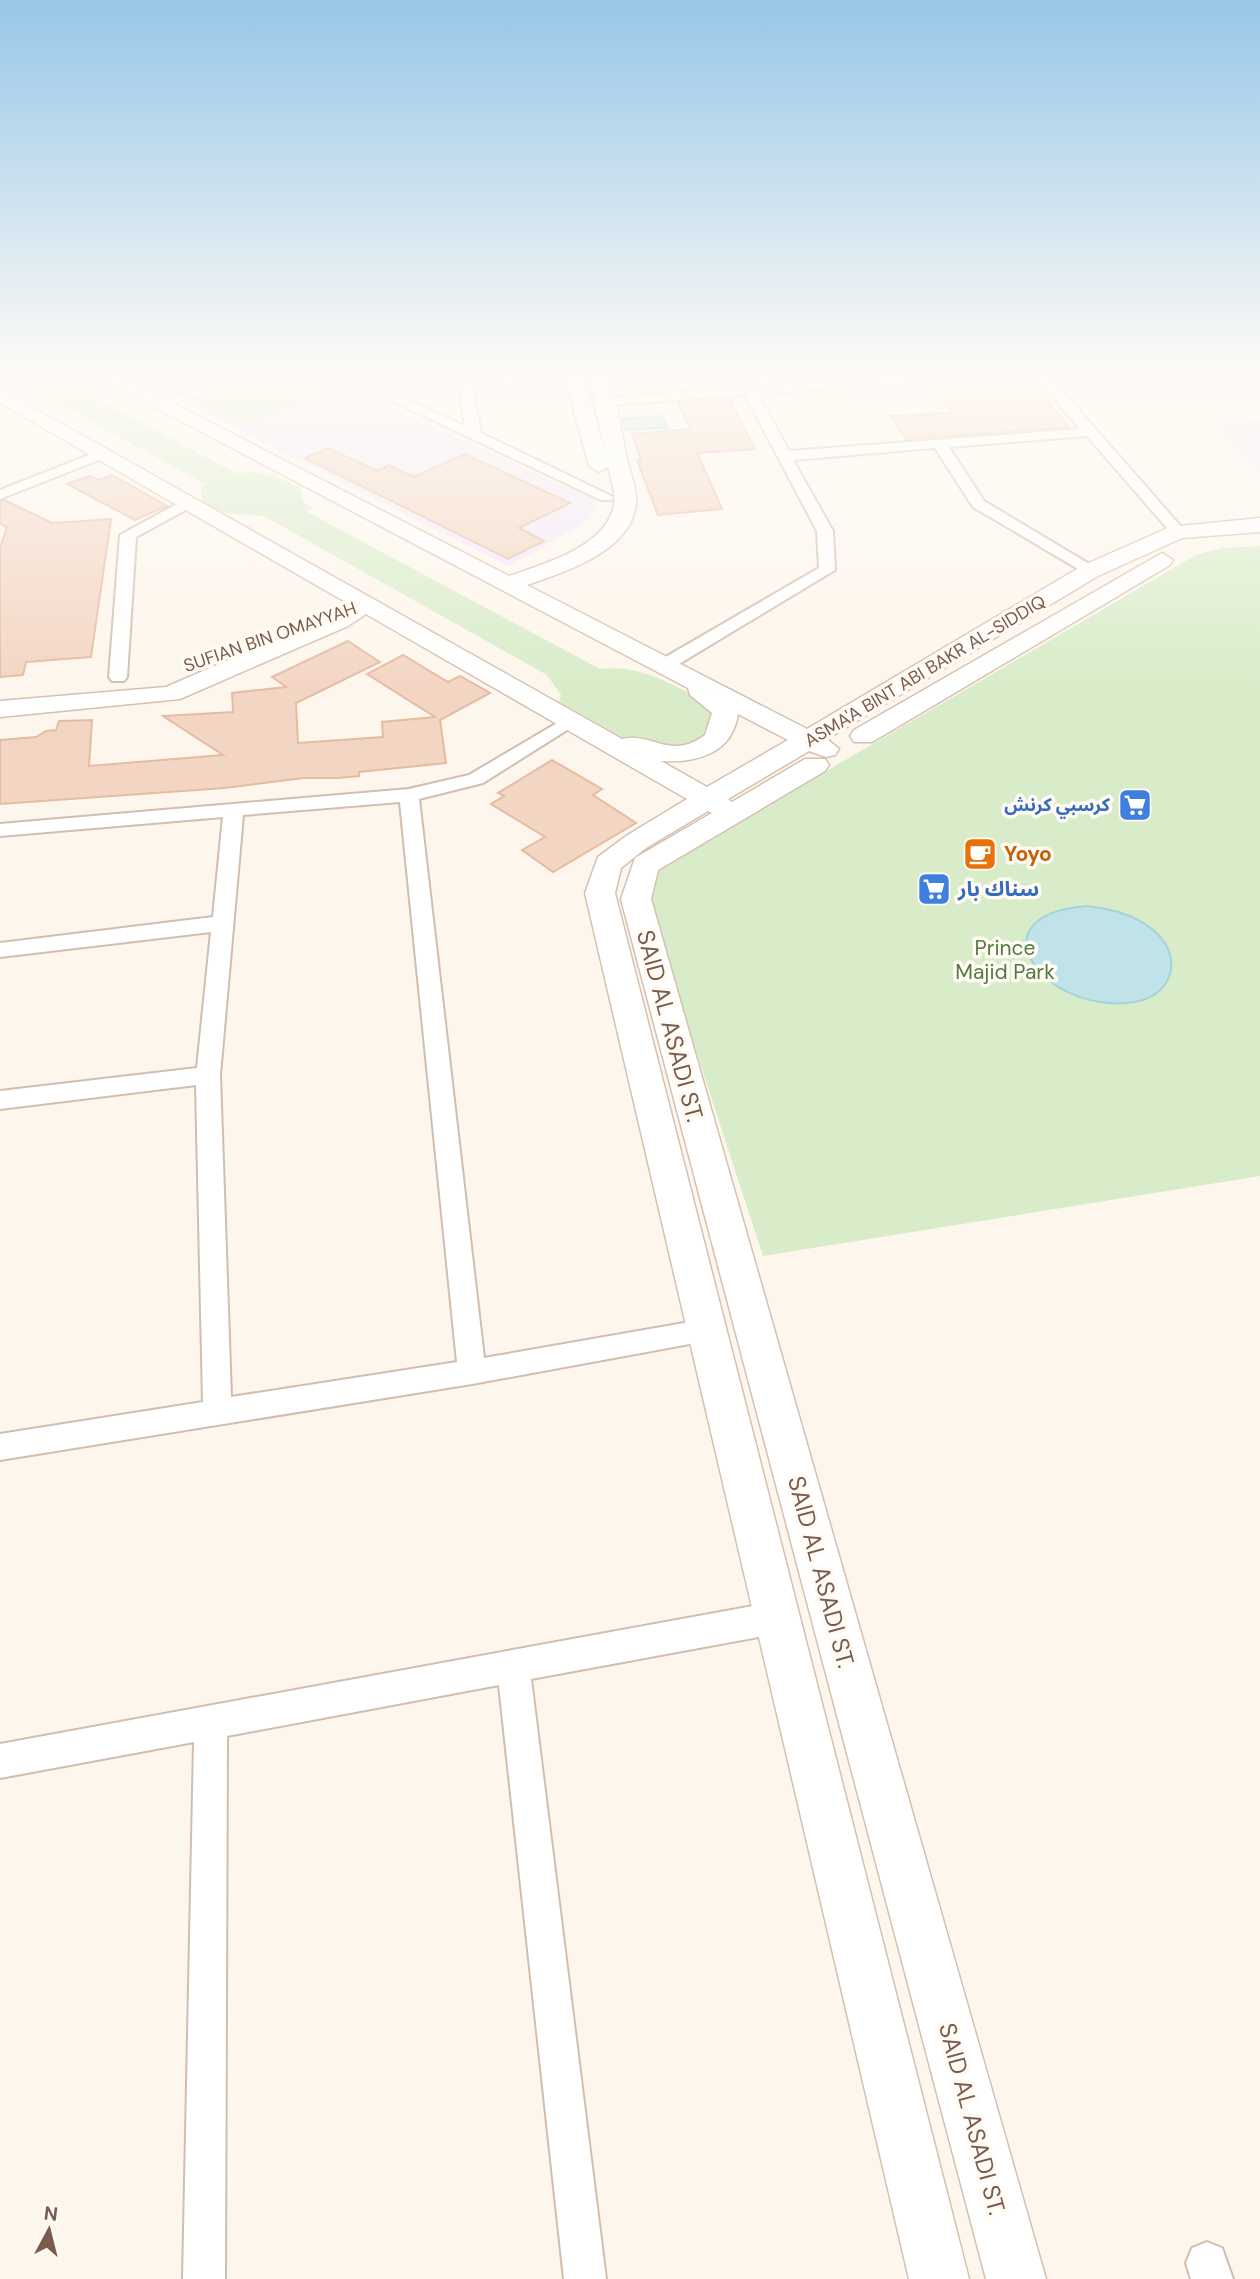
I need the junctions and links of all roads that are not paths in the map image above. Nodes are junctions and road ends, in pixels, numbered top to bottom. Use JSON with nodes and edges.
{"nodes":[{"id":1,"x":44,"y":477,"type":"edge"},
{"id":2,"x":145,"y":477,"type":"edge"},
{"id":3,"x":299,"y":477,"type":"edge"},
{"id":4,"x":564,"y":477,"type":"edge"},
{"id":5,"x":601,"y":477,"type":"edge"},
{"id":6,"x":620,"y":477,"type":"edge"},
{"id":7,"x":796,"y":477,"type":"edge"},
{"id":8,"x":961,"y":477,"type":"edge"},
{"id":9,"x":1129,"y":477,"type":"edge"},
{"id":10,"x":0,"y":495,"type":"edge"},
{"id":11,"x":606,"y":497,"type":"junction"},
{"id":12,"x":188,"y":503,"type":"junction"},
{"id":13,"x":1260,"y":525,"type":"edge"},
{"id":14,"x":1178,"y":533,"type":"junction"},
{"id":15,"x":1260,"y":539,"type":"edge"},
{"id":16,"x":1090,"y":571,"type":"junction"},
{"id":17,"x":505,"y":584,"type":"junction"},
{"id":18,"x":366,"y":604,"type":"junction"},
{"id":19,"x":663,"y":666,"type":"junction"},
{"id":20,"x":118,"y":677,"type":"junction"},
{"id":21,"x":0,"y":688,"type":"edge"},
{"id":22,"x":0,"y":709,"type":"edge"},
{"id":23,"x":569,"y":721,"type":"junction"},
{"id":24,"x":811,"y":740,"type":"junction"},
{"id":25,"x":834,"y":753,"type":"junction"},
{"id":26,"x":409,"y":794,"type":"junction"},
{"id":27,"x":708,"y":799,"type":"junction"},
{"id":28,"x":234,"y":810,"type":"junction"},
{"id":29,"x":732,"y":814,"type":"junction"},
{"id":30,"x":0,"y":830,"type":"edge"},
{"id":31,"x":626,"y":865,"type":"junction"},
{"id":32,"x":223,"y":923,"type":"junction"},
{"id":33,"x":0,"y":950,"type":"edge"},
{"id":34,"x":208,"y":1075,"type":"junction"},
{"id":35,"x":0,"y":1100,"type":"edge"},
{"id":36,"x":707,"y":1331,"type":"junction"},
{"id":37,"x":472,"y":1373,"type":"junction"},
{"id":38,"x":217,"y":1413,"type":"junction"},
{"id":39,"x":0,"y":1447,"type":"edge"},
{"id":40,"x":780,"y":1617,"type":"junction"},
{"id":41,"x":513,"y":1668,"type":"junction"},
{"id":42,"x":211,"y":1723,"type":"junction"},
{"id":43,"x":0,"y":1761,"type":"edge"},
{"id":44,"x":204,"y":2279,"type":"edge"},
{"id":45,"x":585,"y":2279,"type":"edge"},
{"id":46,"x":939,"y":2279,"type":"edge"},
{"id":47,"x":1016,"y":2279,"type":"edge"}],
"edges":[{"from":1,"to":10,"type":"street"},
{"from":2,"to":12,"type":"street"},
{"from":3,"to":17,"type":"street"},
{"from":4,"to":11,"type":"street"},
{"from":5,"to":11,"type":"street"},
{"from":6,"to":17,"type":"street"},
{"from":7,"to":19,"type":"street"},
{"from":8,"to":16,"type":"street"},
{"from":9,"to":14,"type":"street"},
{"from":11,"to":17,"type":"street"},
{"from":12,"to":18,"type":"street"},
{"from":12,"to":20,"type":"street"},
{"from":13,"to":14,"type":"street","name":"ASMA'A BINT ABI BAKR AL-SIDDIQ"},
{"from":14,"to":16,"type":"street","name":"ASMA'A BINT ABI BAKR AL-SIDDIQ"},
{"from":15,"to":25,"type":"street","name":"ASMA'A BINT ABI BAKR AL-SIDDIQ"},
{"from":16,"to":24,"type":"street","name":"ASMA'A BINT ABI BAKR AL-SIDDIQ"},
{"from":17,"to":19,"type":"street"},
{"from":18,"to":20,"type":"street","name":"SUFIAN BIN OMAYYAH"},
{"from":18,"to":22,"type":"street","name":"SUFIAN BIN OMAYYAH"},
{"from":18,"to":23,"type":"street"},
{"from":19,"to":23,"type":"street"},
{"from":19,"to":24,"type":"street"},
{"from":20,"to":21,"type":"street","name":"SUFIAN BIN OMAYYAH"},
{"from":23,"to":26,"type":"street"},
{"from":23,"to":27,"type":"street"},
{"from":24,"to":25,"type":"street"},
{"from":24,"to":27,"type":"street","name":"ASMA'A BINT ABI BAKR AL-SIDDIQ"},
{"from":25,"to":29,"type":"street","name":"ASMA'A BINT ABI BAKR AL-SIDDIQ"},
{"from":26,"to":28,"type":"street"},
{"from":26,"to":37,"type":"street"},
{"from":27,"to":29,"type":"street"},
{"from":27,"to":31,"type":"street","name":"ASMA'A BINT ABI BAKR AL-SIDDIQ"},
{"from":28,"to":30,"type":"street"},
{"from":28,"to":32,"type":"street"},
{"from":29,"to":31,"type":"street","name":"ASMA'A BINT ABI BAKR AL-SIDDIQ"},
{"from":31,"to":36,"type":"street","name":"SAID AL ASADI ST."},
{"from":31,"to":47,"type":"street","name":"SAID AL ASADI ST."},
{"from":32,"to":33,"type":"street"},
{"from":32,"to":34,"type":"street"},
{"from":34,"to":35,"type":"street"},
{"from":34,"to":38,"type":"street"},
{"from":36,"to":37,"type":"street"},
{"from":36,"to":40,"type":"street","name":"SAID AL ASADI ST."},
{"from":37,"to":38,"type":"street"},
{"from":38,"to":39,"type":"street"},
{"from":40,"to":41,"type":"street"},
{"from":40,"to":46,"type":"street","name":"SAID AL ASADI ST."},
{"from":41,"to":42,"type":"street"},
{"from":41,"to":45,"type":"street"},
{"from":42,"to":43,"type":"street"},
{"from":42,"to":44,"type":"street"}]}
